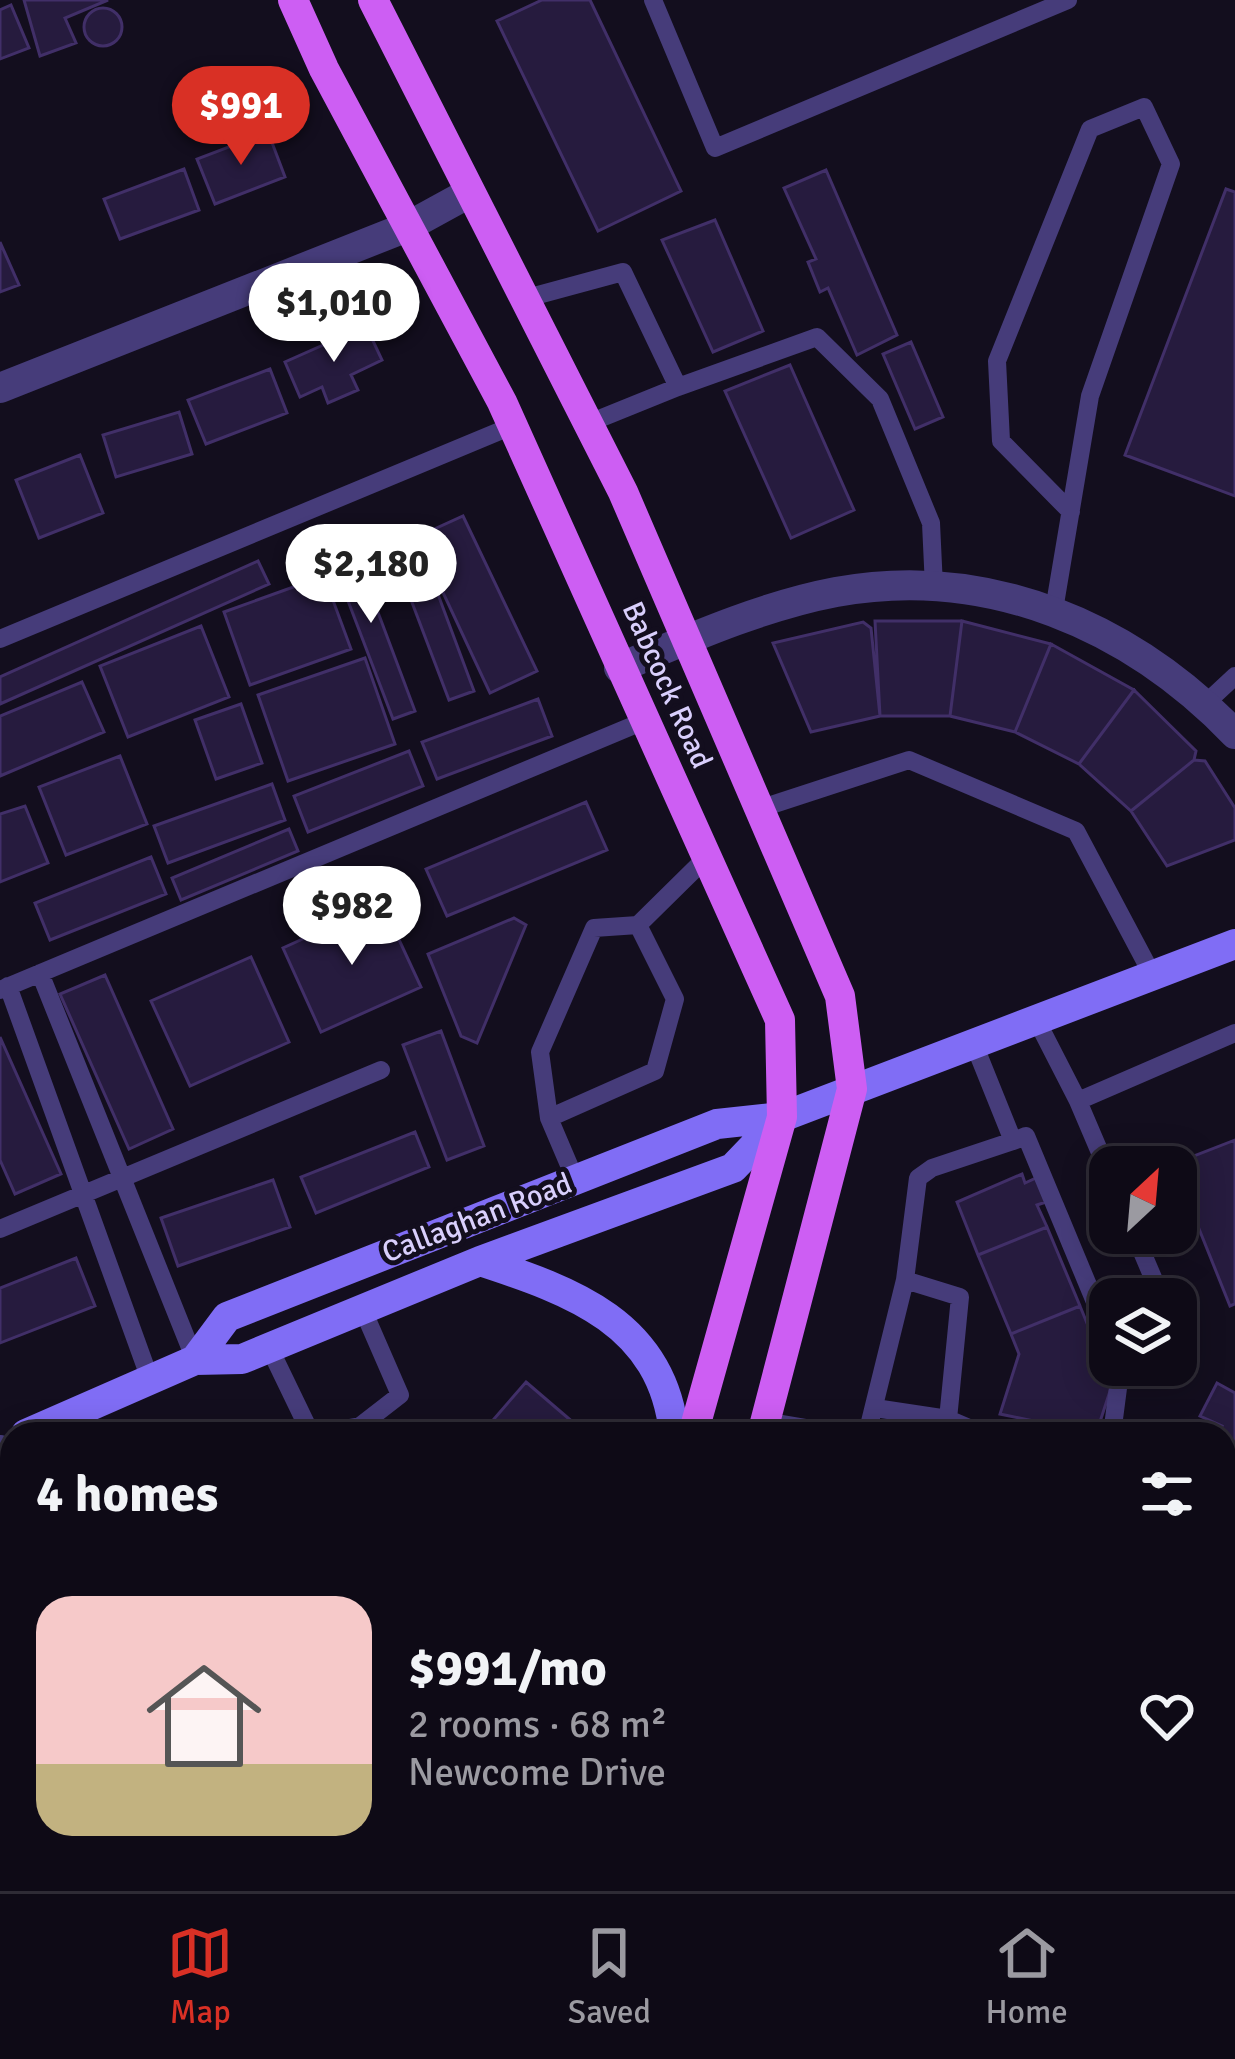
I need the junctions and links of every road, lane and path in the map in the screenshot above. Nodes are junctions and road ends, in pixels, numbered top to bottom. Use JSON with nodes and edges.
{"nodes":[{"id":1,"x":293,"y":0,"type":"edge"},
{"id":2,"x":373,"y":0,"type":"edge"},
{"id":3,"x":652,"y":0,"type":"edge"},
{"id":4,"x":1068,"y":0,"type":"edge"},
{"id":5,"x":469,"y":193,"type":"junction"},
{"id":6,"x":407,"y":227,"type":"junction"},
{"id":7,"x":527,"y":298,"type":"junction"},
{"id":8,"x":678,"y":387,"type":"junction"},
{"id":9,"x":0,"y":388,"type":"edge"},
{"id":10,"x":589,"y":423,"type":"junction"},
{"id":11,"x":512,"y":426,"type":"junction"},
{"id":12,"x":1071,"y":512,"type":"junction"},
{"id":13,"x":934,"y":587,"type":"junction"},
{"id":14,"x":1054,"y":610,"type":"junction"},
{"id":15,"x":0,"y":639,"type":"edge"},
{"id":16,"x":687,"y":640,"type":"junction"},
{"id":17,"x":619,"y":668,"type":"junction"},
{"id":18,"x":1235,"y":676,"type":"edge"},
{"id":19,"x":1206,"y":704,"type":"junction"},
{"id":20,"x":644,"y":722,"type":"junction"},
{"id":21,"x":1235,"y":734,"type":"edge"},
{"id":22,"x":760,"y":809,"type":"junction"},
{"id":23,"x":706,"y":858,"type":"junction"},
{"id":24,"x":638,"y":925,"type":"junction"},
{"id":25,"x":1235,"y":944,"type":"edge"},
{"id":26,"x":40,"y":973,"type":"junction"},
{"id":27,"x":1154,"y":978,"type":"junction"},
{"id":28,"x":4,"y":988,"type":"edge"},
{"id":29,"x":1037,"y":1021,"type":"junction"},
{"id":30,"x":1235,"y":1034,"type":"edge"},
{"id":31,"x":974,"y":1044,"type":"junction"},
{"id":32,"x":381,"y":1070,"type":"dead end"},
{"id":33,"x":852,"y":1089,"type":"junction"},
{"id":34,"x":1078,"y":1101,"type":"junction"},
{"id":35,"x":782,"y":1117,"type":"junction"},
{"id":36,"x":548,"y":1118,"type":"junction"},
{"id":37,"x":1013,"y":1142,"type":"junction"},
{"id":38,"x":1097,"y":1146,"type":"edge"},
{"id":39,"x":124,"y":1177,"type":"junction"},
{"id":40,"x":575,"y":1179,"type":"junction"},
{"id":41,"x":83,"y":1194,"type":"junction"},
{"id":42,"x":0,"y":1229,"type":"edge"},
{"id":43,"x":480,"y":1261,"type":"junction"},
{"id":44,"x":905,"y":1280,"type":"junction"},
{"id":45,"x":1089,"y":1288,"type":"edge"},
{"id":46,"x":363,"y":1310,"type":"junction"},
{"id":47,"x":270,"y":1348,"type":"junction"},
{"id":48,"x":195,"y":1360,"type":"junction"},
{"id":49,"x":151,"y":1382,"type":"junction"},
{"id":50,"x":1118,"y":1386,"type":"edge"},
{"id":51,"x":875,"y":1408,"type":"junction"},
{"id":52,"x":948,"y":1419,"type":"junction"},
{"id":53,"x":55,"y":1422,"type":"edge"},
{"id":54,"x":308,"y":1422,"type":"edge"},
{"id":55,"x":370,"y":1422,"type":"edge"},
{"id":56,"x":673,"y":1422,"type":"edge"},
{"id":57,"x":696,"y":1422,"type":"edge"},
{"id":58,"x":764,"y":1422,"type":"edge"},
{"id":59,"x":870,"y":1422,"type":"edge"},
{"id":60,"x":955,"y":1422,"type":"edge"},
{"id":61,"x":1114,"y":1422,"type":"edge"}],
"edges":[{"from":1,"to":6,"type":"main road","name":"Babcock Road"},
{"from":2,"to":5,"type":"main road","name":"Babcock Road"},
{"from":3,"to":4,"type":"lane"},
{"from":5,"to":6,"type":"street"},
{"from":5,"to":7,"type":"main road","name":"Babcock Road"},
{"from":6,"to":9,"type":"street"},
{"from":6,"to":11,"type":"main road","name":"Babcock Road"},
{"from":7,"to":8,"type":"lane"},
{"from":7,"to":10,"type":"main road","name":"Babcock Road"},
{"from":8,"to":10,"type":"lane"},
{"from":8,"to":13,"type":"lane"},
{"from":10,"to":16,"type":"main road","name":"Babcock Road"},
{"from":11,"to":15,"type":"lane"},
{"from":11,"to":17,"type":"main road","name":"Babcock Road"},
{"from":12,"to":12,"type":"lane"},
{"from":12,"to":14,"type":"lane"},
{"from":13,"to":14,"type":"street"},
{"from":13,"to":16,"type":"street"},
{"from":14,"to":19,"type":"street"},
{"from":16,"to":17,"type":"street"},
{"from":16,"to":22,"type":"main road","name":"Babcock Road"},
{"from":17,"to":20,"type":"main road","name":"Babcock Road"},
{"from":18,"to":19,"type":"lane"},
{"from":19,"to":21,"type":"street"},
{"from":20,"to":23,"type":"main road","name":"Babcock Road"},
{"from":20,"to":26,"type":"lane"},
{"from":22,"to":27,"type":"lane"},
{"from":22,"to":33,"type":"main road","name":"Babcock Road"},
{"from":23,"to":24,"type":"lane"},
{"from":23,"to":35,"type":"main road","name":"Babcock Road"},
{"from":24,"to":36,"type":"lane"},
{"from":24,"to":36,"type":"lane"},
{"from":25,"to":27,"type":"main road","name":"Callaghan Road"},
{"from":26,"to":28,"type":"lane"},
{"from":26,"to":39,"type":"lane"},
{"from":27,"to":29,"type":"main road","name":"Callaghan Road"},
{"from":28,"to":41,"type":"lane"},
{"from":29,"to":31,"type":"main road","name":"Callaghan Road"},
{"from":29,"to":34,"type":"lane"},
{"from":30,"to":34,"type":"lane"},
{"from":31,"to":33,"type":"main road","name":"Callaghan Road"},
{"from":31,"to":37,"type":"lane"},
{"from":32,"to":39,"type":"lane"},
{"from":33,"to":35,"type":"main road","name":"Callaghan Road"},
{"from":33,"to":58,"type":"main road","name":"Babcock Road"},
{"from":34,"to":38,"type":"lane"},
{"from":35,"to":40,"type":"main road","name":"Callaghan Road"},
{"from":35,"to":43,"type":"main road","name":"Callaghan Road"},
{"from":35,"to":57,"type":"main road","name":"Babcock Road"},
{"from":36,"to":40,"type":"lane"},
{"from":37,"to":44,"type":"lane"},
{"from":37,"to":45,"type":"lane"},
{"from":39,"to":41,"type":"lane"},
{"from":39,"to":48,"type":"lane"},
{"from":40,"to":48,"type":"main road","name":"Callaghan Road"},
{"from":41,"to":42,"type":"lane"},
{"from":41,"to":49,"type":"lane"},
{"from":43,"to":46,"type":"main road","name":"Callaghan Road"},
{"from":43,"to":56,"type":"main road"},
{"from":44,"to":51,"type":"lane"},
{"from":44,"to":52,"type":"lane"},
{"from":46,"to":47,"type":"main road","name":"Callaghan Road"},
{"from":46,"to":55,"type":"lane"},
{"from":47,"to":48,"type":"main road","name":"Callaghan Road"},
{"from":47,"to":54,"type":"lane"},
{"from":48,"to":49,"type":"main road","name":"Callaghan Road"},
{"from":49,"to":53,"type":"main road","name":"Callaghan Road"},
{"from":50,"to":61,"type":"lane"},
{"from":51,"to":52,"type":"lane"},
{"from":51,"to":59,"type":"lane"},
{"from":52,"to":60,"type":"lane"}]}
